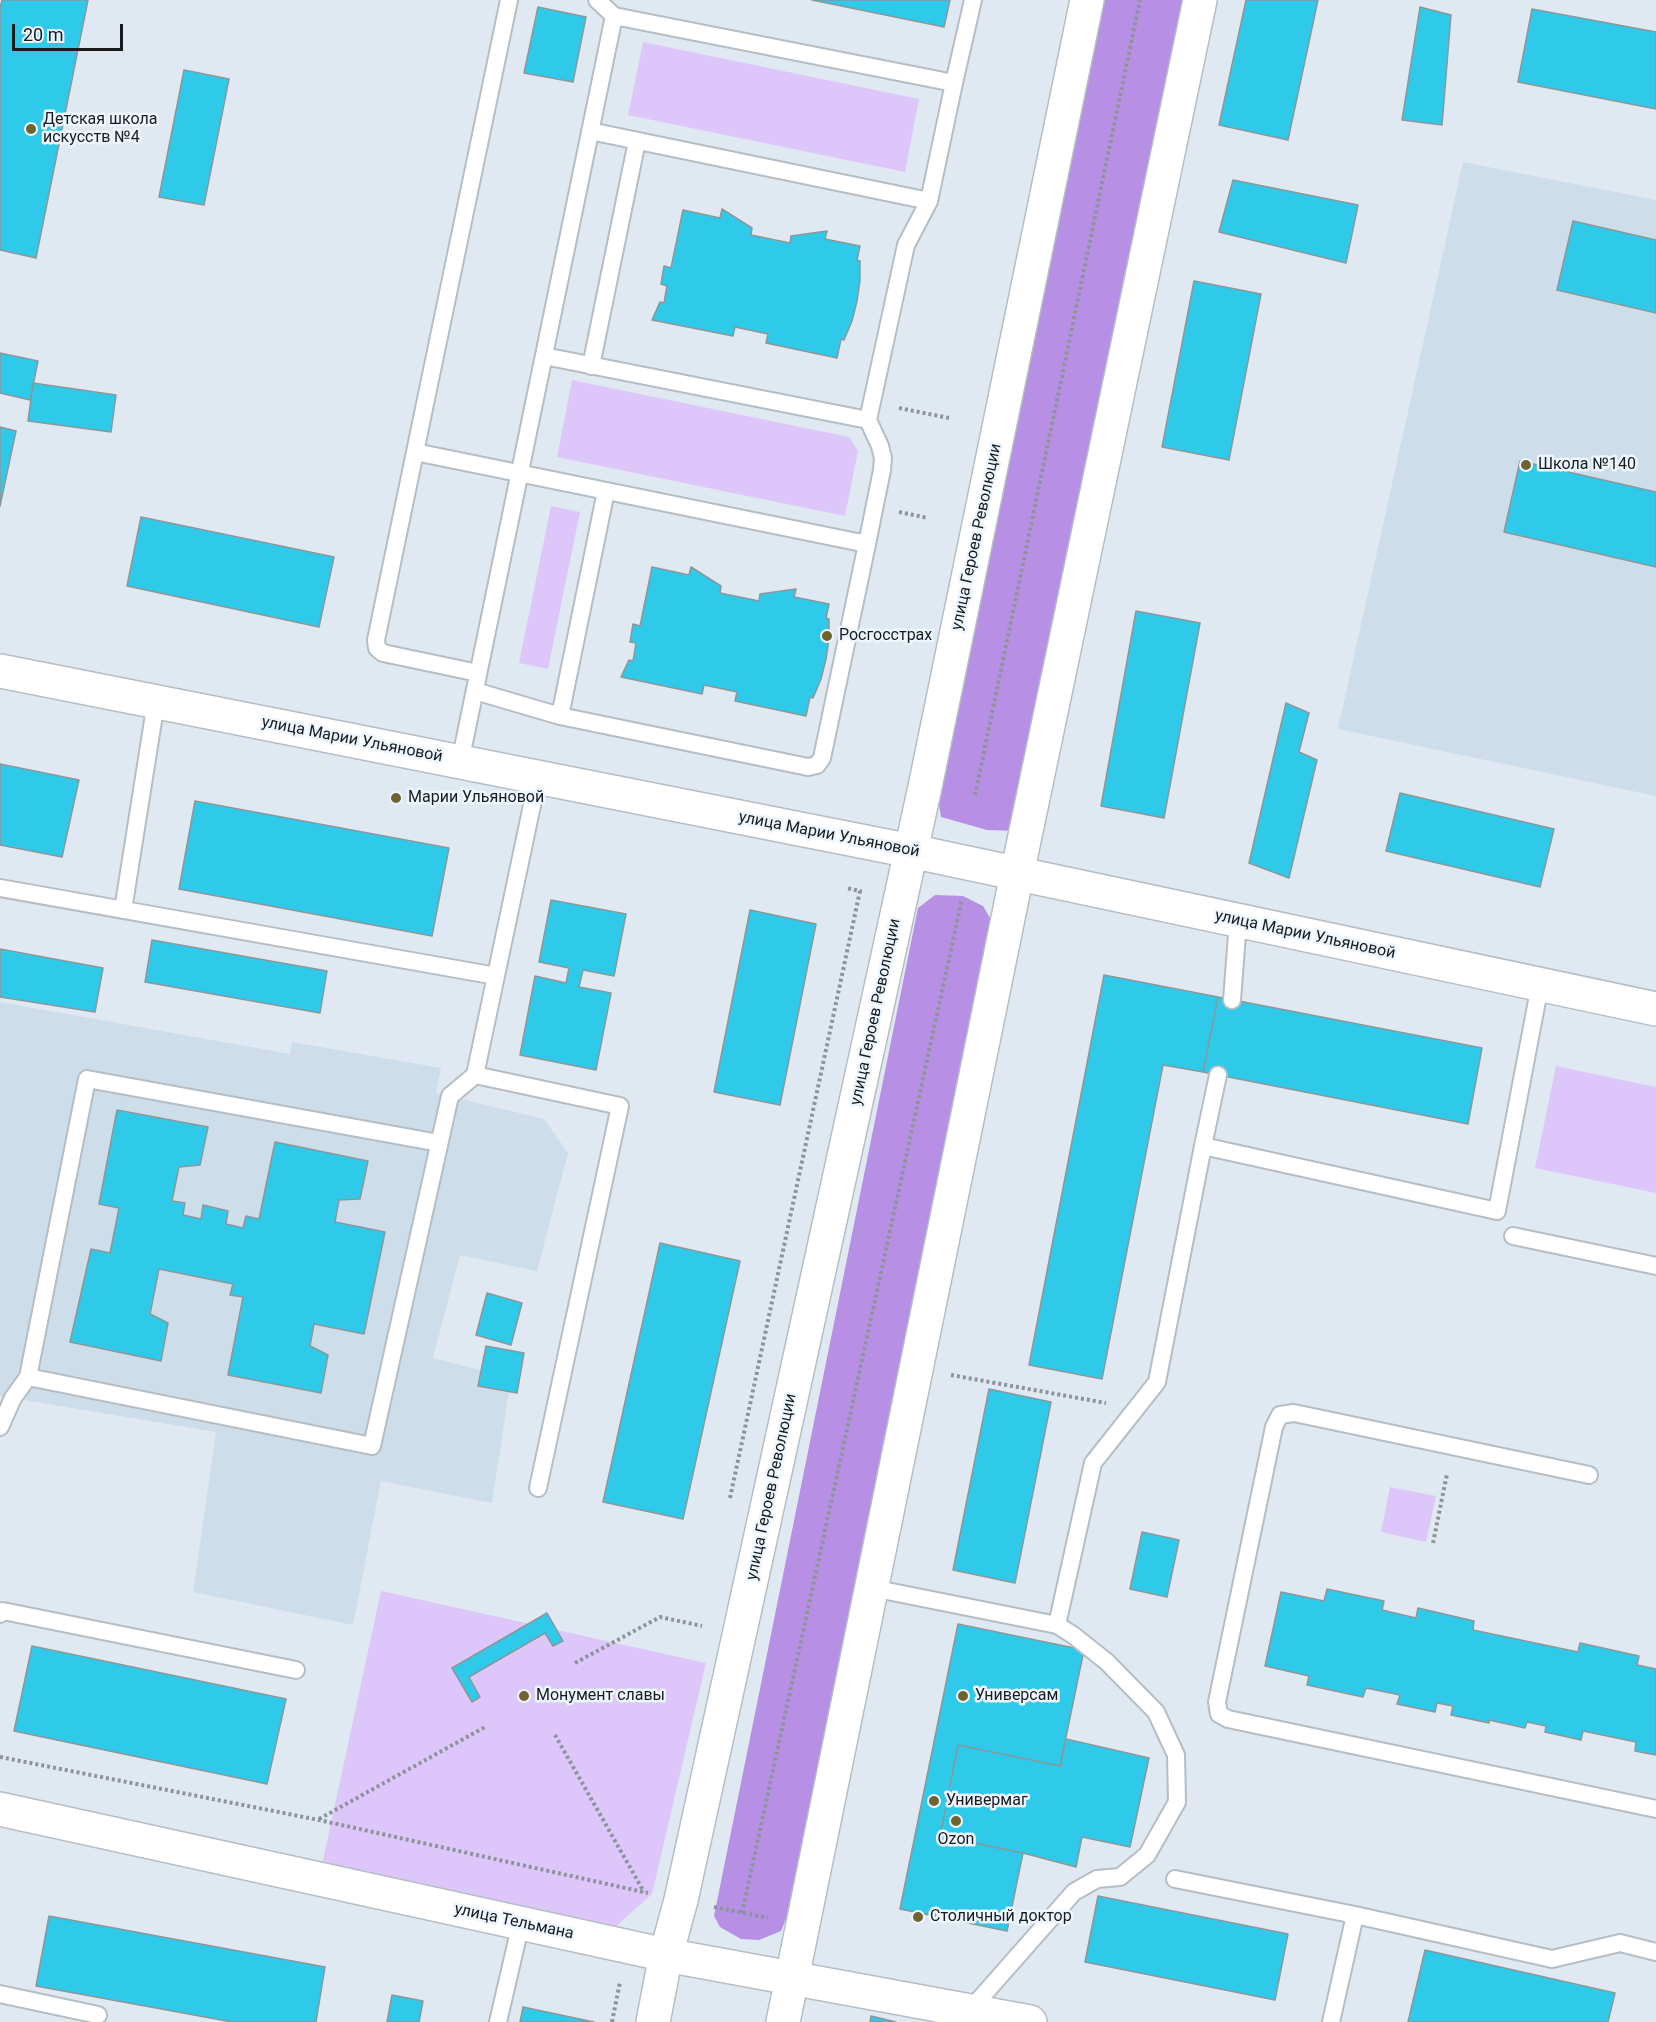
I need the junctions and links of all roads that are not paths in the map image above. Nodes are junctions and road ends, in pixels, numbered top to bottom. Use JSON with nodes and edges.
{"nodes":[{"id":1,"x":509,"y":0,"type":"edge"},
{"id":2,"x":597,"y":0,"type":"edge"},
{"id":3,"x":973,"y":0,"type":"edge"},
{"id":4,"x":1087,"y":0,"type":"edge"},
{"id":5,"x":1200,"y":0,"type":"edge"},
{"id":6,"x":614,"y":16,"type":"junction"},
{"id":7,"x":954,"y":83,"type":"junction"},
{"id":8,"x":590,"y":131,"type":"junction"},
{"id":9,"x":637,"y":141,"type":"junction"},
{"id":10,"x":929,"y":201,"type":"junction"},
{"id":11,"x":544,"y":356,"type":"junction"},
{"id":12,"x":591,"y":366,"type":"junction"},
{"id":13,"x":868,"y":420,"type":"junction"},
{"id":14,"x":415,"y":452,"type":"junction"},
{"id":15,"x":519,"y":473,"type":"junction"},
{"id":16,"x":606,"y":491,"type":"junction"},
{"id":17,"x":867,"y":544,"type":"junction"},
{"id":18,"x":0,"y":671,"type":"edge"},
{"id":19,"x":478,"y":673,"type":"junction"},
{"id":20,"x":475,"y":691,"type":"junction"},
{"id":21,"x":156,"y":702,"type":"junction"},
{"id":22,"x":560,"y":716,"type":"junction"},
{"id":23,"x":460,"y":762,"type":"junction"},
{"id":24,"x":538,"y":777,"type":"junction"},
{"id":25,"x":911,"y":851,"type":"junction"},
{"id":26,"x":1017,"y":874,"type":"junction"},
{"id":27,"x":0,"y":888,"type":"edge"},
{"id":28,"x":123,"y":910,"type":"junction"},
{"id":29,"x":1238,"y":921,"type":"junction"},
{"id":30,"x":495,"y":976,"type":"junction"},
{"id":31,"x":1540,"y":985,"type":"junction"},
{"id":32,"x":1232,"y":1000,"type":"dead end"},
{"id":33,"x":1656,"y":1009,"type":"edge"},
{"id":34,"x":475,"y":1075,"type":"junction"},
{"id":35,"x":1218,"y":1075,"type":"dead end"},
{"id":36,"x":439,"y":1143,"type":"junction"},
{"id":37,"x":1203,"y":1146,"type":"junction"},
{"id":38,"x":1513,"y":1236,"type":"dead end"},
{"id":39,"x":1656,"y":1266,"type":"edge"},
{"id":40,"x":28,"y":1377,"type":"junction"},
{"id":41,"x":0,"y":1427,"type":"edge"},
{"id":42,"x":1589,"y":1474,"type":"dead end"},
{"id":43,"x":538,"y":1488,"type":"dead end"},
{"id":44,"x":872,"y":1588,"type":"junction"},
{"id":45,"x":1,"y":1608,"type":"edge"},
{"id":46,"x":1057,"y":1625,"type":"junction"},
{"id":47,"x":297,"y":1670,"type":"dead end"},
{"id":48,"x":0,"y":1809,"type":"edge"},
{"id":49,"x":1656,"y":1809,"type":"edge"},
{"id":50,"x":1175,"y":1879,"type":"dead end"},
{"id":51,"x":1355,"y":1915,"type":"junction"},
{"id":52,"x":521,"y":1923,"type":"junction"},
{"id":53,"x":1656,"y":1952,"type":"edge"},
{"id":54,"x":666,"y":1955,"type":"junction"},
{"id":55,"x":792,"y":1978,"type":"junction"},
{"id":56,"x":0,"y":1994,"type":"edge"},
{"id":57,"x":970,"y":2010,"type":"junction"},
{"id":58,"x":98,"y":2015,"type":"dead end"},
{"id":59,"x":1021,"y":2021,"type":"edge"},
{"id":60,"x":498,"y":2022,"type":"edge"},
{"id":61,"x":653,"y":2022,"type":"edge"},
{"id":62,"x":783,"y":2022,"type":"edge"},
{"id":63,"x":1331,"y":2022,"type":"edge"}],
"edges":[{"from":1,"to":14,"type":"lane"},
{"from":2,"to":6,"type":"lane"},
{"from":3,"to":7,"type":"lane"},
{"from":4,"to":25,"type":"street","name":"улица Героев Революции"},
{"from":5,"to":26,"type":"street"},
{"from":6,"to":7,"type":"lane"},
{"from":6,"to":8,"type":"lane"},
{"from":7,"to":10,"type":"lane"},
{"from":8,"to":9,"type":"lane"},
{"from":8,"to":11,"type":"lane"},
{"from":9,"to":10,"type":"lane"},
{"from":9,"to":12,"type":"lane"},
{"from":10,"to":13,"type":"lane"},
{"from":11,"to":12,"type":"lane"},
{"from":11,"to":15,"type":"lane"},
{"from":12,"to":13,"type":"lane"},
{"from":13,"to":17,"type":"lane"},
{"from":14,"to":15,"type":"lane"},
{"from":14,"to":19,"type":"lane"},
{"from":15,"to":16,"type":"lane"},
{"from":15,"to":19,"type":"lane"},
{"from":16,"to":17,"type":"lane"},
{"from":16,"to":22,"type":"lane"},
{"from":17,"to":22,"type":"lane"},
{"from":18,"to":21,"type":"street","name":"улица Марии Ульяновой"},
{"from":19,"to":20,"type":"lane"},
{"from":20,"to":22,"type":"lane"},
{"from":20,"to":23,"type":"lane"},
{"from":21,"to":23,"type":"street","name":"улица Марии Ульяновой"},
{"from":21,"to":28,"type":"lane"},
{"from":23,"to":24,"type":"street","name":"улица Марии Ульяновой"},
{"from":24,"to":25,"type":"street","name":"улица Марии Ульяновой"},
{"from":24,"to":30,"type":"lane"},
{"from":25,"to":26,"type":"street","name":"улица Марии Ульяновой"},
{"from":25,"to":54,"type":"street","name":"улица Героев Революции"},
{"from":26,"to":29,"type":"street","name":"улица Марии Ульяновой"},
{"from":26,"to":44,"type":"street"},
{"from":27,"to":28,"type":"lane"},
{"from":28,"to":30,"type":"lane"},
{"from":29,"to":31,"type":"street","name":"улица Марии Ульяновой"},
{"from":29,"to":32,"type":"lane"},
{"from":30,"to":34,"type":"lane"},
{"from":31,"to":33,"type":"street","name":"улица Марии Ульяновой"},
{"from":31,"to":37,"type":"lane"},
{"from":34,"to":36,"type":"lane"},
{"from":34,"to":43,"type":"lane"},
{"from":35,"to":37,"type":"lane"},
{"from":36,"to":40,"type":"lane"},
{"from":36,"to":40,"type":"lane"},
{"from":37,"to":46,"type":"lane"},
{"from":38,"to":39,"type":"lane"},
{"from":40,"to":41,"type":"lane"},
{"from":42,"to":49,"type":"lane"},
{"from":44,"to":46,"type":"lane"},
{"from":44,"to":55,"type":"street"},
{"from":45,"to":47,"type":"lane"},
{"from":46,"to":57,"type":"lane"},
{"from":48,"to":52,"type":"street","name":"улица Тельмана"},
{"from":50,"to":51,"type":"lane"},
{"from":51,"to":53,"type":"lane"},
{"from":51,"to":63,"type":"lane"},
{"from":52,"to":54,"type":"street","name":"улица Тельмана"},
{"from":52,"to":60,"type":"lane"},
{"from":54,"to":55,"type":"street","name":"улица Тельмана"},
{"from":54,"to":61,"type":"street","name":"улица Героев Революции"},
{"from":55,"to":57,"type":"street","name":"улица Тельмана"},
{"from":55,"to":62,"type":"street"},
{"from":56,"to":58,"type":"lane"},
{"from":57,"to":59,"type":"street","name":"улица Тельмана"}]}
